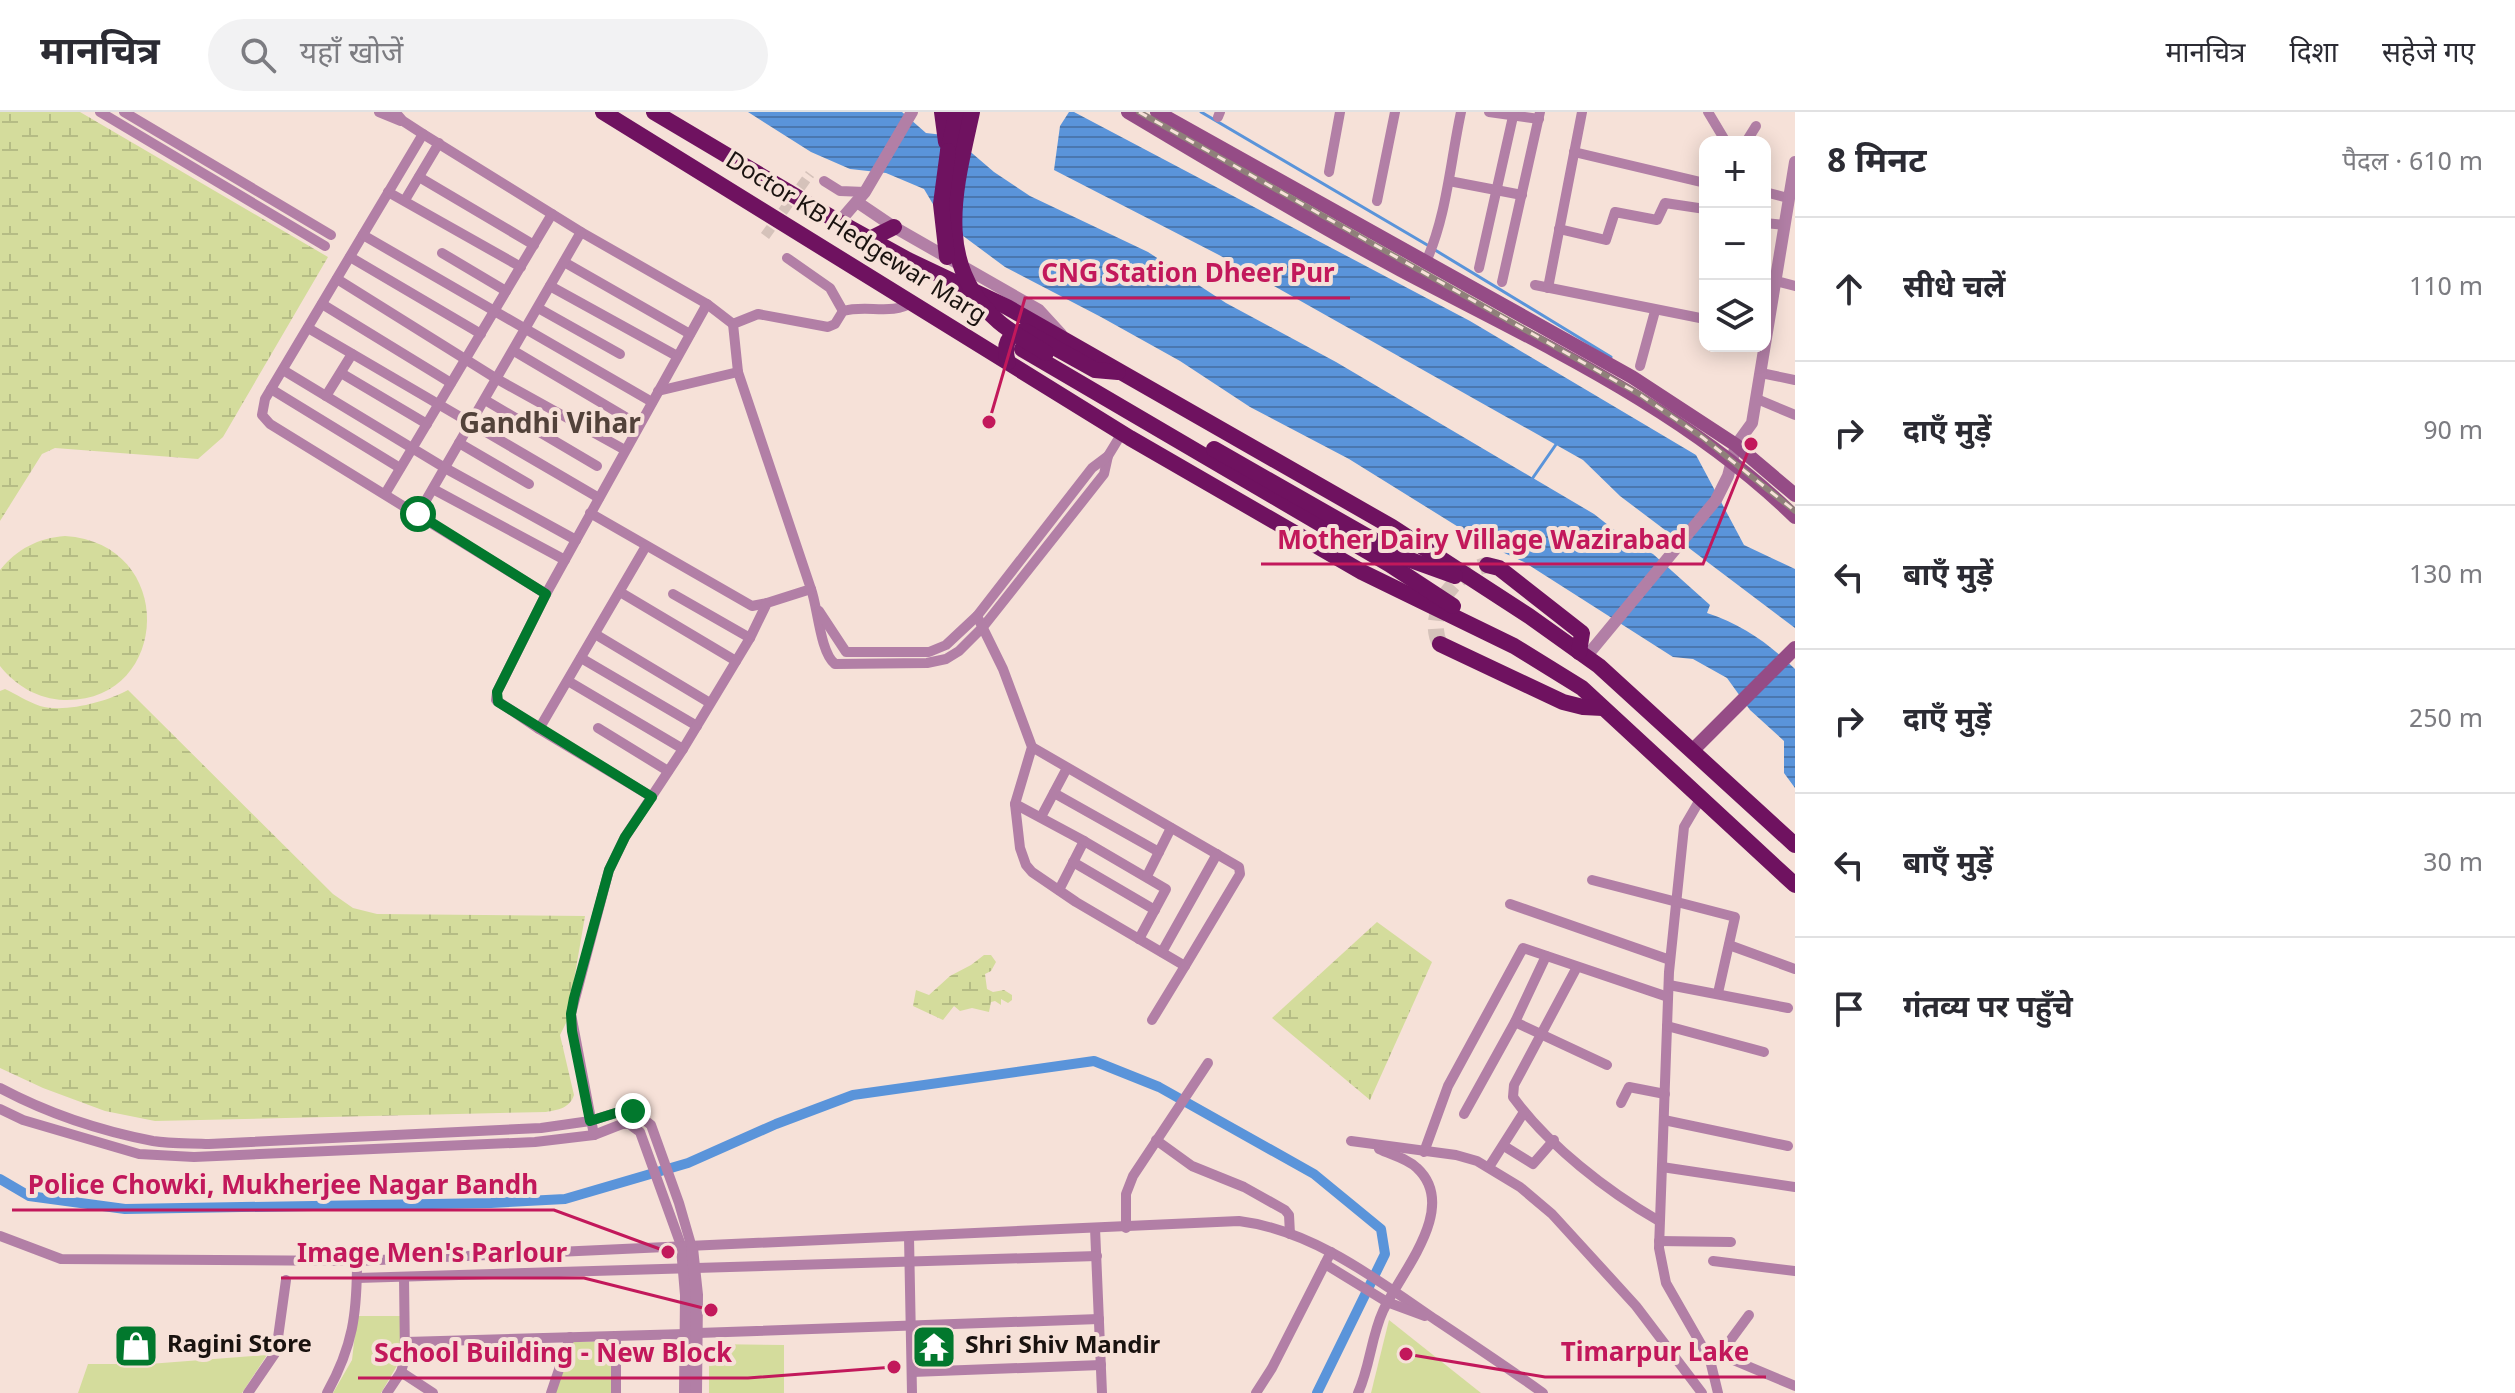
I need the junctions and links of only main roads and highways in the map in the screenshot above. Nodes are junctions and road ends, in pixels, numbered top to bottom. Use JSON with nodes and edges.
{"nodes":[{"id":1,"x":603,"y":112,"type":"edge"},
{"id":2,"x":654,"y":112,"type":"edge"},
{"id":3,"x":942,"y":112,"type":"edge"},
{"id":4,"x":957,"y":112,"type":"edge"},
{"id":5,"x":972,"y":112,"type":"edge"},
{"id":6,"x":1128,"y":112,"type":"edge"},
{"id":7,"x":1157,"y":112,"type":"edge"},
{"id":8,"x":948,"y":151,"type":"junction"},
{"id":9,"x":894,"y":227,"type":"road end"},
{"id":10,"x":870,"y":239,"type":"junction"},
{"id":11,"x":1008,"y":362,"type":"junction"},
{"id":12,"x":1125,"y":373,"type":"junction"},
{"id":13,"x":1795,"y":495,"type":"edge"},
{"id":14,"x":1795,"y":517,"type":"edge"},
{"id":15,"x":1370,"y":545,"type":"junction"},
{"id":16,"x":1487,"y":565,"type":"dead end"},
{"id":17,"x":1481,"y":585,"type":"junction"},
{"id":18,"x":1440,"y":644,"type":"dead end"},
{"id":19,"x":1514,"y":646,"type":"junction"},
{"id":20,"x":1795,"y":648,"type":"edge"},
{"id":21,"x":1582,"y":654,"type":"junction"},
{"id":22,"x":1603,"y":708,"type":"junction"},
{"id":23,"x":1693,"y":750,"type":"junction"},
{"id":24,"x":1795,"y":845,"type":"edge"},
{"id":25,"x":1795,"y":885,"type":"edge"}],
"edges":[{"from":1,"to":11,"type":"highway","name":"Doctor KB Hedgewar Marg"},
{"from":2,"to":10,"type":"highway","name":"Doctor KB Hedgewar Marg"},
{"from":3,"to":8,"type":"highway"},
{"from":4,"to":8,"type":"highway"},
{"from":5,"to":15,"type":"highway","bridge":true},
{"from":6,"to":14,"type":"main road"},
{"from":7,"to":13,"type":"main road"},
{"from":8,"to":15,"type":"highway","bridge":true},
{"from":9,"to":10,"type":"highway"},
{"from":10,"to":12,"type":"highway","name":"Doctor KB Hedgewar Marg"},
{"from":11,"to":12,"type":"highway"},
{"from":11,"to":19,"type":"highway","name":"Doctor KB Hedgewar Marg"},
{"from":12,"to":17,"type":"highway","name":"Doctor KB Hedgewar Marg"},
{"from":15,"to":17,"type":"highway"},
{"from":15,"to":19,"type":"highway"},
{"from":16,"to":21,"type":"highway"},
{"from":17,"to":21,"type":"highway","name":"Doctor KB Hedgewar Marg"},
{"from":18,"to":22,"type":"highway"},
{"from":19,"to":22,"type":"highway","name":"Doctor KB Hedgewar Marg"},
{"from":20,"to":23,"type":"main road"},
{"from":21,"to":23,"type":"highway","name":"Doctor KB Hedgewar Marg"},
{"from":22,"to":25,"type":"highway","name":"Doctor KB Hedgewar Marg"},
{"from":23,"to":24,"type":"highway","name":"Doctor KB Hedgewar Marg"}]}
